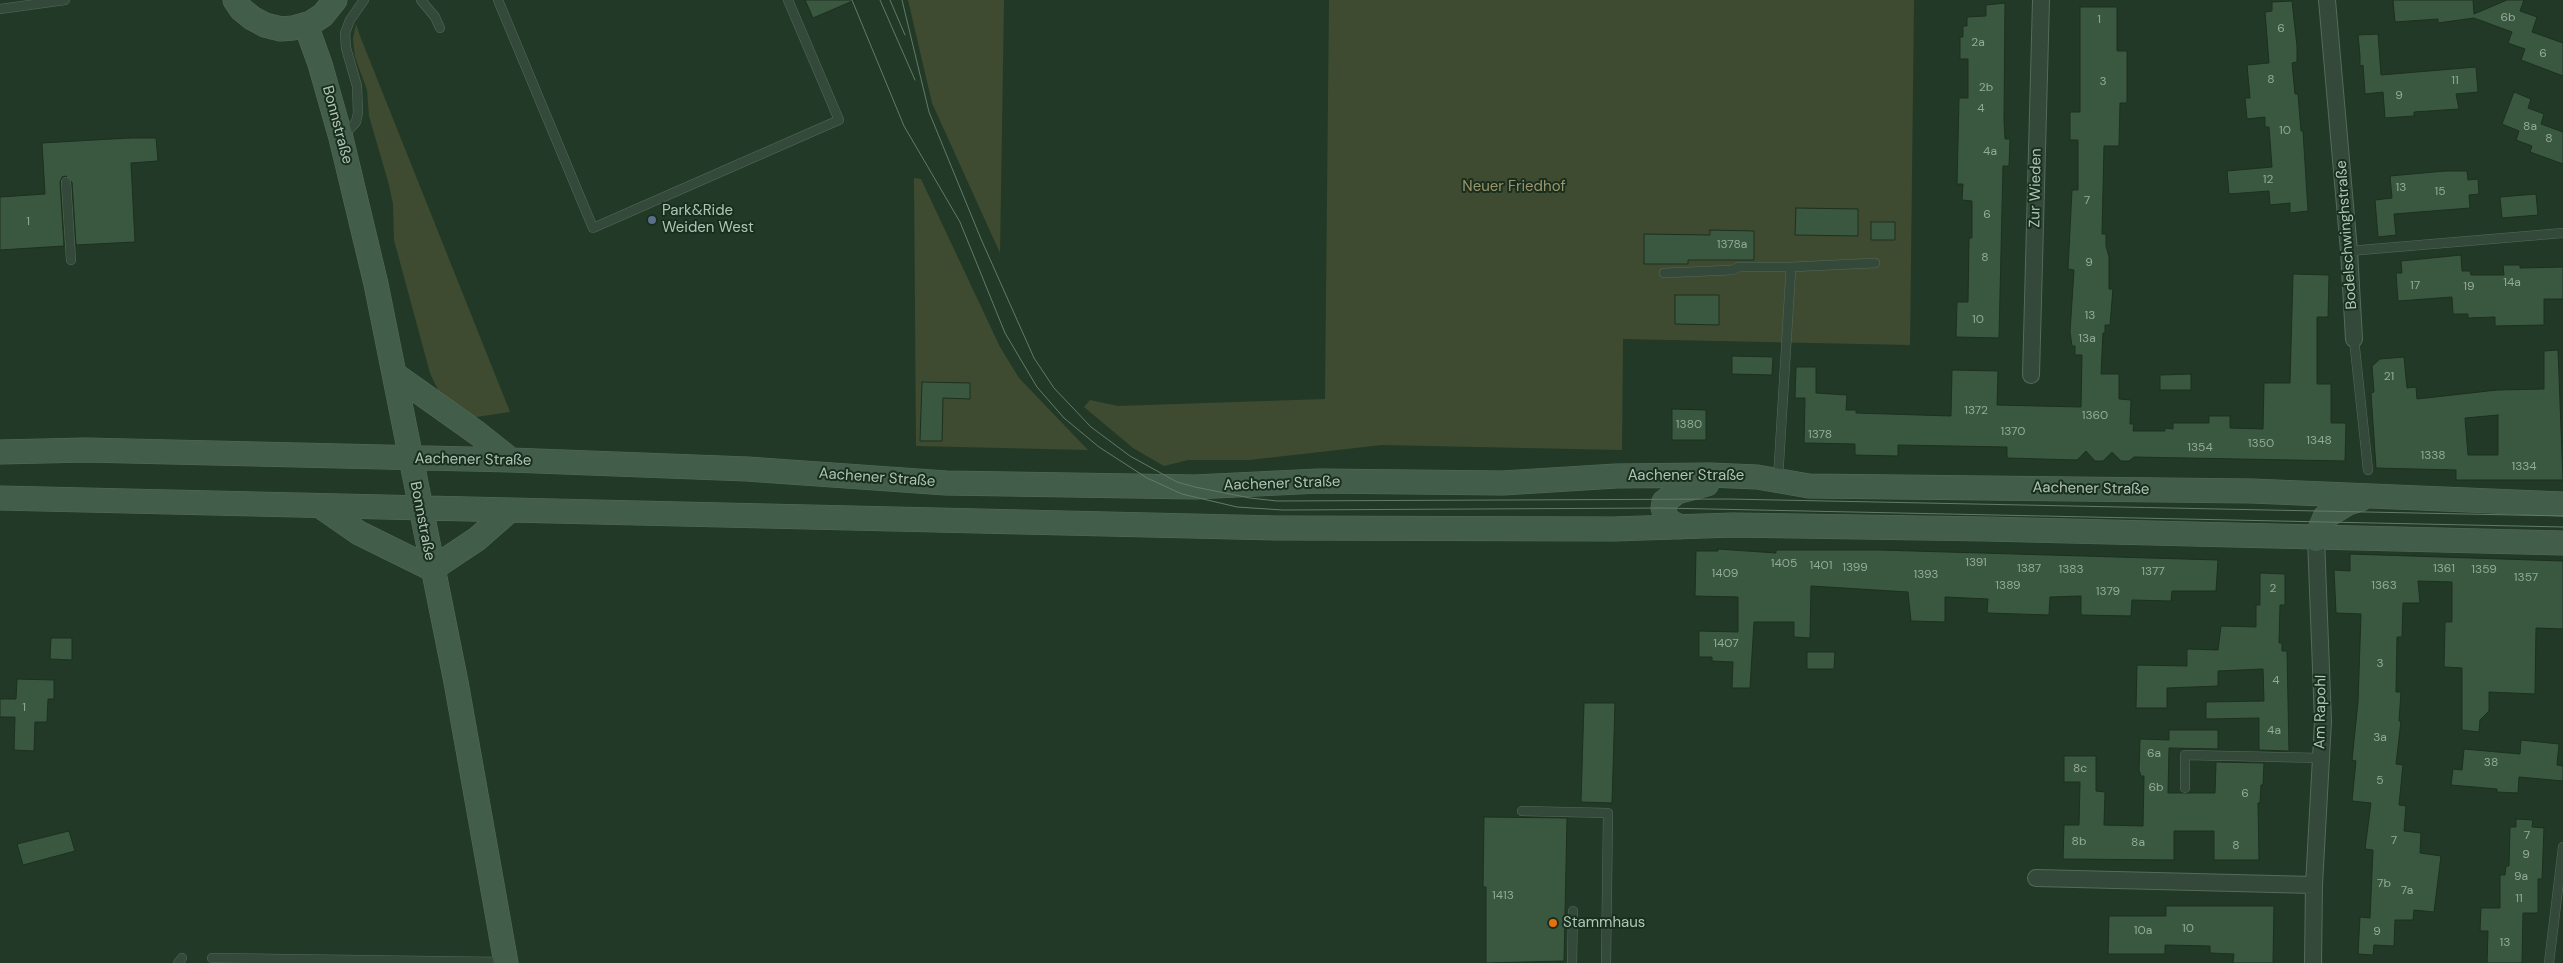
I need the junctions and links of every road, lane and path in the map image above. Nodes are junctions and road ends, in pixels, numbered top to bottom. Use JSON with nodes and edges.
{"nodes":[{"id":1,"x":65,"y":0,"type":"edge"},
{"id":2,"x":236,"y":0,"type":"edge"},
{"id":3,"x":335,"y":0,"type":"edge"},
{"id":4,"x":364,"y":0,"type":"edge"},
{"id":5,"x":422,"y":0,"type":"edge"},
{"id":6,"x":498,"y":0,"type":"edge"},
{"id":7,"x":788,"y":0,"type":"edge"},
{"id":8,"x":2041,"y":0,"type":"edge"},
{"id":9,"x":2327,"y":0,"type":"edge"},
{"id":10,"x":0,"y":9,"type":"edge"},
{"id":11,"x":306,"y":25,"type":"junction"},
{"id":12,"x":440,"y":28,"type":"dead end"},
{"id":13,"x":341,"y":138,"type":"junction"},
{"id":14,"x":66,"y":182,"type":"dead end"},
{"id":15,"x":2563,"y":233,"type":"edge"},
{"id":16,"x":2349,"y":251,"type":"junction"},
{"id":17,"x":71,"y":260,"type":"dead end"},
{"id":18,"x":1875,"y":263,"type":"dead end"},
{"id":19,"x":1791,"y":267,"type":"junction"},
{"id":20,"x":1664,"y":273,"type":"dead end"},
{"id":21,"x":2354,"y":339,"type":"joint"},
{"id":22,"x":394,"y":374,"type":"junction"},
{"id":23,"x":2031,"y":376,"type":"dead end"},
{"id":24,"x":0,"y":452,"type":"edge"},
{"id":25,"x":410,"y":459,"type":"junction"},
{"id":26,"x":511,"y":460,"type":"junction"},
{"id":27,"x":2368,"y":470,"type":"dead end"},
{"id":28,"x":1733,"y":476,"type":"junction"},
{"id":29,"x":1778,"y":482,"type":"junction"},
{"id":30,"x":2291,"y":492,"type":"junction"},
{"id":31,"x":2367,"y":496,"type":"junction"},
{"id":32,"x":0,"y":498,"type":"edge"},
{"id":33,"x":2563,"y":504,"type":"edge"},
{"id":34,"x":320,"y":506,"type":"junction"},
{"id":35,"x":420,"y":508,"type":"junction"},
{"id":36,"x":510,"y":510,"type":"junction"},
{"id":37,"x":1681,"y":528,"type":"junction"},
{"id":38,"x":2316,"y":539,"type":"junction"},
{"id":39,"x":2563,"y":543,"type":"edge"},
{"id":40,"x":432,"y":569,"type":"junction"},
{"id":41,"x":2321,"y":758,"type":"junction"},
{"id":42,"x":2185,"y":788,"type":"dead end"},
{"id":43,"x":1522,"y":811,"type":"dead end"},
{"id":44,"x":2563,"y":847,"type":"edge"},
{"id":45,"x":2036,"y":878,"type":"dead end"},
{"id":46,"x":2314,"y":885,"type":"junction"},
{"id":47,"x":1573,"y":911,"type":"dead end"},
{"id":48,"x":212,"y":958,"type":"dead end"},
{"id":49,"x":506,"y":962,"type":"edge"},
{"id":50,"x":1572,"y":963,"type":"edge"},
{"id":51,"x":1606,"y":963,"type":"edge"},
{"id":52,"x":2313,"y":963,"type":"edge"},
{"id":53,"x":2549,"y":963,"type":"edge"}],
"edges":[{"from":1,"to":10,"type":"lane"},
{"from":2,"to":11,"type":"main road"},
{"from":3,"to":11,"type":"main road"},
{"from":4,"to":13,"type":"lane"},
{"from":5,"to":12,"type":"lane"},
{"from":6,"to":7,"type":"lane"},
{"from":8,"to":23,"type":"street","name":"Zur Wieden"},
{"from":9,"to":16,"type":"street","name":"Bodelschwinghstraße"},
{"from":11,"to":13,"type":"main road","name":"Bonnstraße"},
{"from":13,"to":22,"type":"main road","name":"Bonnstraße"},
{"from":14,"to":17,"type":"lane"},
{"from":15,"to":16,"type":"lane"},
{"from":16,"to":21,"type":"street","name":"Bodelschwinghstraße"},
{"from":18,"to":19,"type":"lane"},
{"from":19,"to":20,"type":"lane"},
{"from":19,"to":29,"type":"lane"},
{"from":21,"to":27,"type":"lane","name":"Bodelschwinghstraße"},
{"from":22,"to":25,"type":"main road","name":"Bonnstraße"},
{"from":22,"to":26,"type":"main road"},
{"from":24,"to":25,"type":"main road","name":"Aachener Straße"},
{"from":25,"to":26,"type":"main road","name":"Aachener Straße"},
{"from":25,"to":35,"type":"main road","name":"Bonnstraße"},
{"from":26,"to":28,"type":"main road","name":"Aachener Straße"},
{"from":28,"to":29,"type":"main road","name":"Aachener Straße"},
{"from":28,"to":37,"type":"main road"},
{"from":29,"to":30,"type":"main road","name":"Aachener Straße"},
{"from":30,"to":31,"type":"main road","name":"Aachener Straße"},
{"from":30,"to":38,"type":"main road"},
{"from":31,"to":33,"type":"main road","name":"Aachener Straße"},
{"from":31,"to":38,"type":"main road"},
{"from":32,"to":34,"type":"main road"},
{"from":34,"to":35,"type":"main road"},
{"from":34,"to":40,"type":"main road"},
{"from":35,"to":36,"type":"main road"},
{"from":35,"to":40,"type":"main road","name":"Bonnstraße"},
{"from":36,"to":37,"type":"main road"},
{"from":36,"to":40,"type":"main road"},
{"from":37,"to":38,"type":"main road"},
{"from":38,"to":39,"type":"main road"},
{"from":38,"to":41,"type":"street","name":"Am Rapohl"},
{"from":40,"to":49,"type":"main road","name":"Bonnstraße"},
{"from":41,"to":42,"type":"lane"},
{"from":41,"to":46,"type":"street","name":"Am Rapohl"},
{"from":43,"to":51,"type":"lane"},
{"from":44,"to":53,"type":"lane"},
{"from":45,"to":46,"type":"street"},
{"from":46,"to":52,"type":"street","name":"Am Rapohl"},
{"from":47,"to":50,"type":"lane"},
{"from":48,"to":49,"type":"lane"}]}
